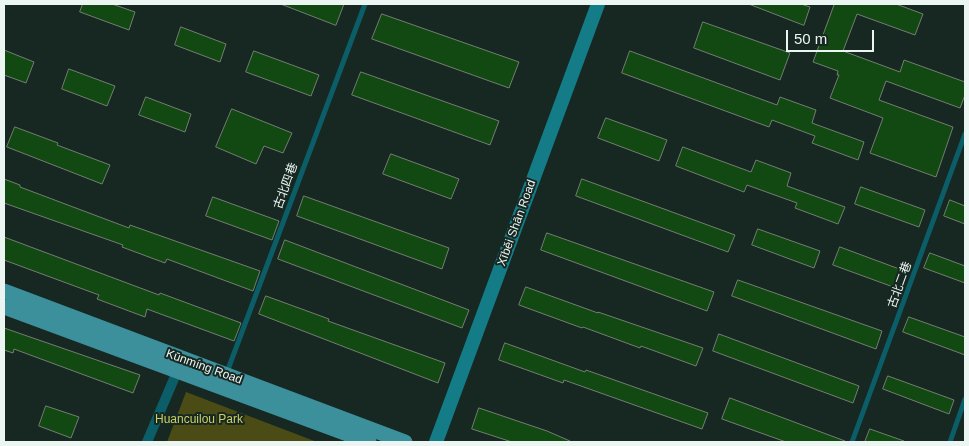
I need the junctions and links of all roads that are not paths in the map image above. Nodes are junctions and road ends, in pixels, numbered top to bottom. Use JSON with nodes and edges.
{"nodes":[{"id":1,"x":365,"y":4,"type":"edge"},
{"id":2,"x":598,"y":4,"type":"edge"},
{"id":3,"x":965,"y":134,"type":"edge"},
{"id":4,"x":4,"y":291,"type":"edge"},
{"id":5,"x":4,"y":307,"type":"edge"},
{"id":6,"x":179,"y":365,"type":"junction"},
{"id":7,"x":226,"y":375,"type":"junction"},
{"id":8,"x":965,"y":399,"type":"edge"},
{"id":9,"x":146,"y":442,"type":"edge"},
{"id":10,"x":369,"y":442,"type":"edge"},
{"id":11,"x":405,"y":442,"type":"edge"},
{"id":12,"x":436,"y":442,"type":"edge"},
{"id":13,"x":852,"y":442,"type":"edge"},
{"id":14,"x":950,"y":442,"type":"edge"}],
"edges":[{"from":1,"to":7,"type":"lane","name":"古北四巷"},
{"from":2,"to":12,"type":"main road","name":"Xīběi Shān Road"},
{"from":3,"to":13,"type":"lane","name":"古北二巷"},
{"from":4,"to":6,"type":"main road","name":"Kūnmíng Road"},
{"from":5,"to":6,"type":"main road","name":"Kūnmíng Road"},
{"from":6,"to":7,"type":"main road","name":"Kūnmíng Road"},
{"from":6,"to":9,"type":"street"},
{"from":6,"to":10,"type":"main road","name":"Kūnmíng Road"},
{"from":7,"to":11,"type":"main road","name":"Kūnmíng Road"},
{"from":8,"to":14,"type":"lane"}]}
